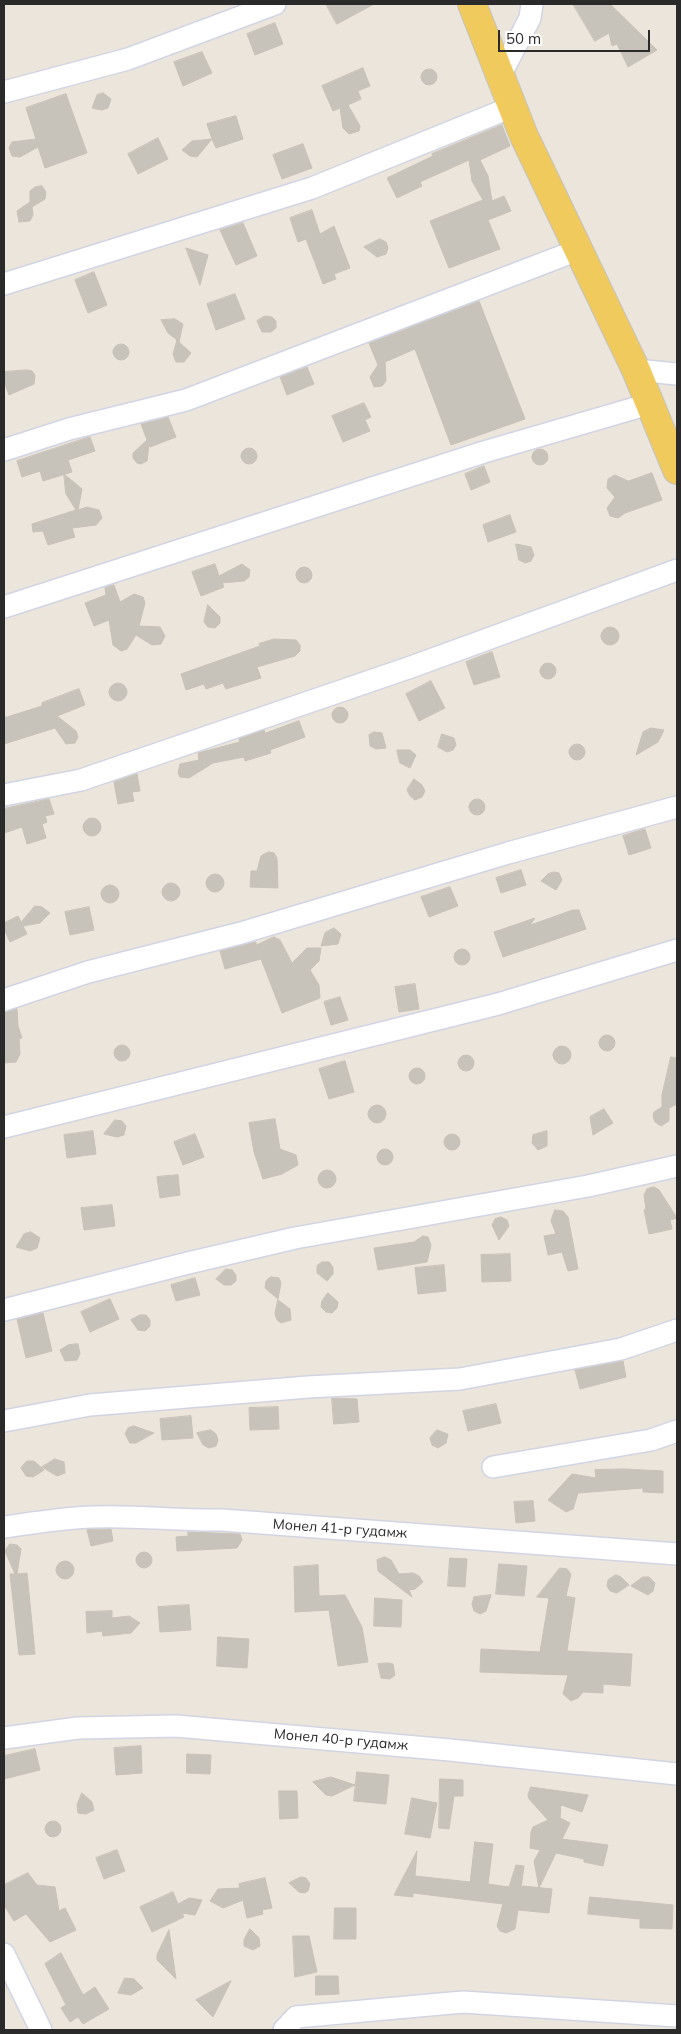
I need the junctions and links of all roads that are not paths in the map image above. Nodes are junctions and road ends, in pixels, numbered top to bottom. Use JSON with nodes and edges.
{"nodes":[{"id":1,"x":275,"y":4,"type":"edge"},
{"id":2,"x":472,"y":4,"type":"edge"},
{"id":3,"x":548,"y":4,"type":"edge"},
{"id":4,"x":531,"y":11,"type":"edge"},
{"id":5,"x":500,"y":76,"type":"junction"},
{"id":6,"x":4,"y":92,"type":"edge"},
{"id":7,"x":512,"y":107,"type":"junction"},
{"id":8,"x":578,"y":250,"type":"junction"},
{"id":9,"x":4,"y":284,"type":"edge"},
{"id":10,"x":636,"y":370,"type":"junction"},
{"id":11,"x":677,"y":374,"type":"edge"},
{"id":12,"x":650,"y":404,"type":"junction"},
{"id":13,"x":4,"y":450,"type":"edge"},
{"id":14,"x":677,"y":470,"type":"edge"},
{"id":15,"x":677,"y":570,"type":"edge"},
{"id":16,"x":4,"y":607,"type":"edge"},
{"id":17,"x":4,"y":795,"type":"edge"},
{"id":18,"x":677,"y":807,"type":"edge"},
{"id":19,"x":677,"y":950,"type":"edge"},
{"id":20,"x":4,"y":1000,"type":"edge"},
{"id":21,"x":4,"y":1127,"type":"edge"},
{"id":22,"x":677,"y":1166,"type":"edge"},
{"id":23,"x":4,"y":1310,"type":"edge"},
{"id":24,"x":677,"y":1330,"type":"edge"},
{"id":25,"x":4,"y":1421,"type":"edge"},
{"id":26,"x":677,"y":1431,"type":"edge"},
{"id":27,"x":493,"y":1467,"type":"dead end"},
{"id":28,"x":4,"y":1527,"type":"edge"},
{"id":29,"x":677,"y":1554,"type":"edge"},
{"id":30,"x":4,"y":1738,"type":"edge"},
{"id":31,"x":677,"y":1774,"type":"edge"},
{"id":32,"x":4,"y":1954,"type":"edge"},
{"id":33,"x":677,"y":2016,"type":"edge"},
{"id":34,"x":41,"y":2030,"type":"edge"},
{"id":35,"x":284,"y":2030,"type":"edge"}],
"edges":[{"from":1,"to":6,"type":"street"},
{"from":2,"to":5,"type":"main road"},
{"from":3,"to":4,"type":"street"},
{"from":4,"to":5,"type":"street"},
{"from":5,"to":7,"type":"main road"},
{"from":7,"to":8,"type":"main road"},
{"from":7,"to":9,"type":"street"},
{"from":8,"to":10,"type":"main road"},
{"from":8,"to":13,"type":"street"},
{"from":10,"to":11,"type":"street"},
{"from":10,"to":12,"type":"main road"},
{"from":12,"to":14,"type":"main road"},
{"from":12,"to":16,"type":"street"},
{"from":15,"to":17,"type":"street"},
{"from":18,"to":20,"type":"street"},
{"from":19,"to":21,"type":"street"},
{"from":22,"to":23,"type":"street"},
{"from":24,"to":25,"type":"street"},
{"from":26,"to":27,"type":"street"},
{"from":28,"to":29,"type":"street","name":"Монел 41-р гудамж"},
{"from":30,"to":31,"type":"street","name":"Монел 40-р гудамж"},
{"from":32,"to":34,"type":"street"},
{"from":33,"to":35,"type":"street"}]}
